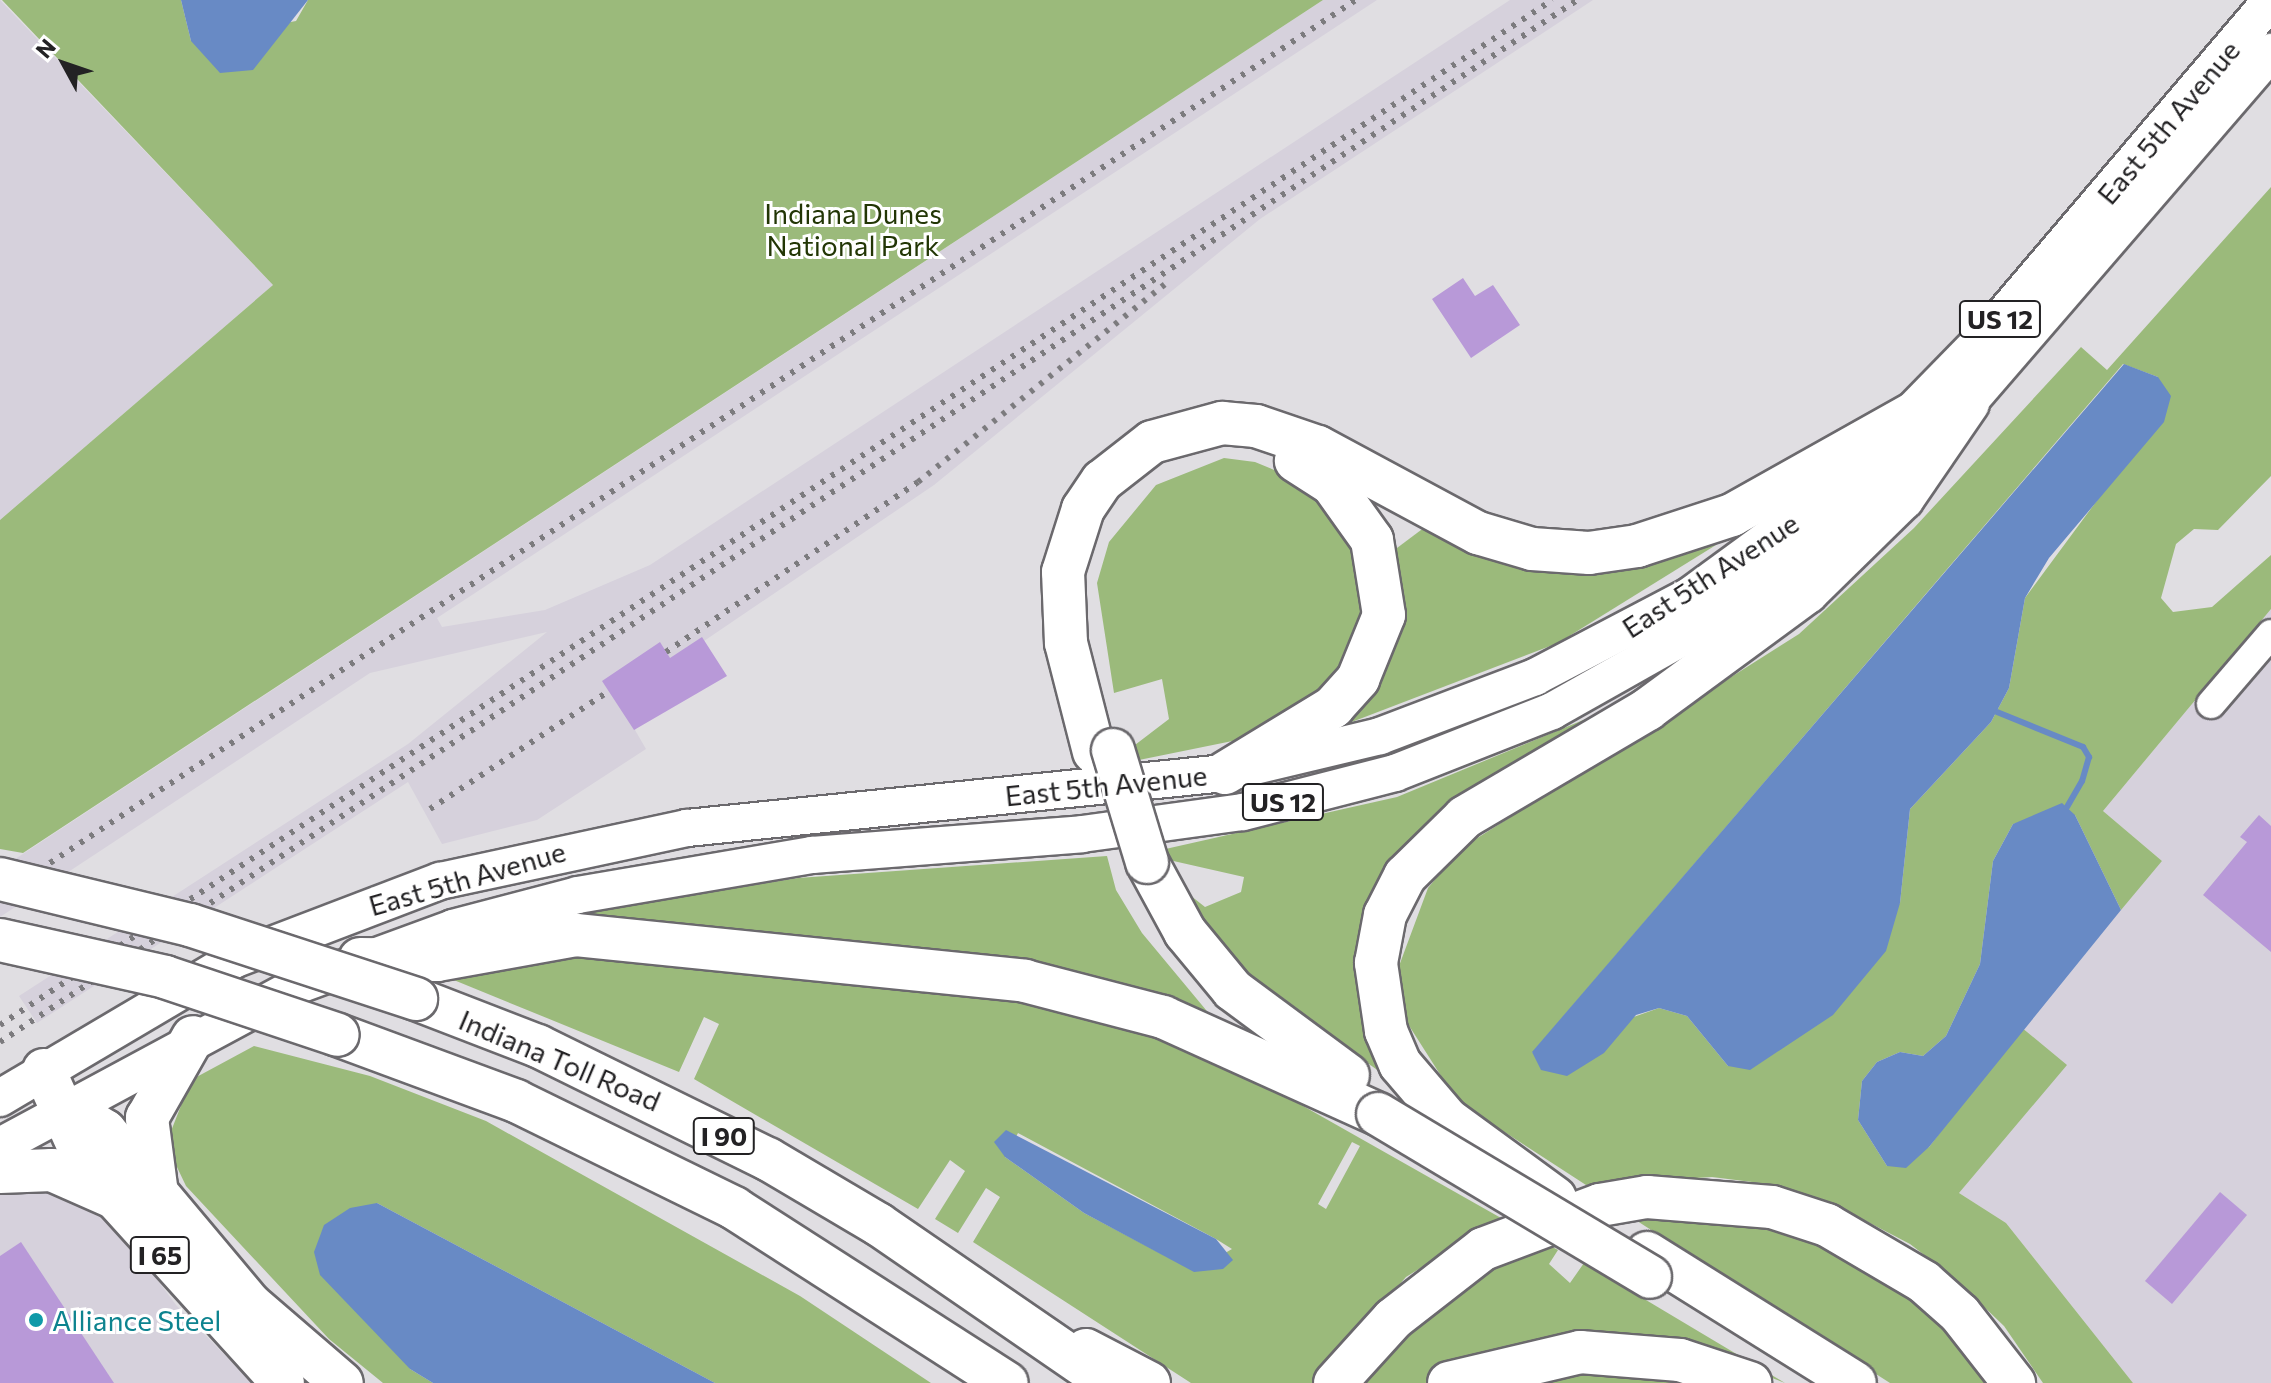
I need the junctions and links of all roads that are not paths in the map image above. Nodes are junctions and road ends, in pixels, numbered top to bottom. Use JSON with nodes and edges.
{"nodes":[{"id":1,"x":2271,"y":1,"type":"edge"},
{"id":2,"x":2271,"y":52,"type":"edge"},
{"id":3,"x":1968,"y":403,"type":"junction"},
{"id":4,"x":1917,"y":411,"type":"junction"},
{"id":5,"x":2271,"y":634,"type":"edge"},
{"id":6,"x":2211,"y":704,"type":"dead end"},
{"id":7,"x":1103,"y":751,"type":"junction"},
{"id":8,"x":1225,"y":773,"type":"junction"},
{"id":9,"x":1138,"y":863,"type":"junction"},
{"id":10,"x":0,"y":879,"type":"edge"},
{"id":11,"x":0,"y":940,"type":"edge"},
{"id":12,"x":360,"y":959,"type":"junction"},
{"id":13,"x":193,"y":1037,"type":"junction"},
{"id":14,"x":44,"y":1070,"type":"junction"},
{"id":15,"x":1329,"y":1087,"type":"junction"},
{"id":16,"x":1388,"y":1092,"type":"junction"},
{"id":17,"x":0,"y":1098,"type":"edge"},
{"id":18,"x":66,"y":1107,"type":"junction"},
{"id":19,"x":0,"y":1146,"type":"edge"},
{"id":20,"x":0,"y":1172,"type":"edge"},
{"id":21,"x":115,"y":1198,"type":"junction"},
{"id":22,"x":158,"y":1199,"type":"junction"},
{"id":23,"x":1648,"y":1265,"type":"junction"},
{"id":24,"x":837,"y":1270,"type":"junction"},
{"id":25,"x":1010,"y":1314,"type":"junction"},
{"id":26,"x":283,"y":1383,"type":"edge"},
{"id":27,"x":342,"y":1383,"type":"edge"},
{"id":28,"x":965,"y":1383,"type":"edge"},
{"id":29,"x":1007,"y":1383,"type":"edge"},
{"id":30,"x":1109,"y":1383,"type":"edge"},
{"id":31,"x":1149,"y":1383,"type":"edge"},
{"id":32,"x":1335,"y":1383,"type":"edge"},
{"id":33,"x":1449,"y":1383,"type":"edge"},
{"id":34,"x":1750,"y":1383,"type":"edge"},
{"id":35,"x":1819,"y":1383,"type":"edge"},
{"id":36,"x":1855,"y":1383,"type":"edge"},
{"id":37,"x":2014,"y":1383,"type":"edge"}],
"edges":[{"from":1,"to":4,"type":"main road","name":"East 5th Avenue","number":"US 12"},
{"from":2,"to":3,"type":"main road","name":"East 5th Avenue","number":"US 12"},
{"from":3,"to":12,"type":"main road","name":"East 5th Avenue","number":"US 12"},
{"from":3,"to":16,"type":"highway"},
{"from":4,"to":7,"type":"highway"},
{"from":4,"to":8,"type":"main road","name":"East 5th Avenue","number":"US 12"},
{"from":5,"to":6,"type":"street"},
{"from":7,"to":8,"type":"highway"},
{"from":7,"to":9,"type":"highway","bridge":true},
{"from":8,"to":14,"type":"main road","name":"East 5th Avenue","number":"US 12"},
{"from":9,"to":15,"type":"highway"},
{"from":9,"to":16,"type":"highway"},
{"from":10,"to":25,"type":"highway","name":"Indiana Toll Road","number":"I 90","bridge":true},
{"from":11,"to":24,"type":"highway","name":"Indiana Toll Road","number":"I 90","bridge":true},
{"from":12,"to":13,"type":"main road","name":"East 5th Avenue","number":"US 12"},
{"from":12,"to":15,"type":"highway"},
{"from":13,"to":18,"type":"main road","name":"East 5th Avenue","number":"US 12"},
{"from":13,"to":22,"type":"highway"},
{"from":14,"to":17,"type":"main road","name":"East 5th Avenue","number":"US 12"},
{"from":14,"to":18,"type":"highway","number":"I 65"},
{"from":15,"to":16,"type":"highway"},
{"from":16,"to":23,"type":"highway","bridge":true},
{"from":16,"to":23,"type":"highway"},
{"from":18,"to":19,"type":"main road","name":"East 5th Avenue","number":"US 12"},
{"from":18,"to":21,"type":"highway","number":"I 65"},
{"from":18,"to":22,"type":"highway","number":"I 65"},
{"from":20,"to":21,"type":"highway"},
{"from":21,"to":26,"type":"highway","number":"I 65"},
{"from":22,"to":27,"type":"highway","number":"I 65"},
{"from":23,"to":35,"type":"highway"},
{"from":23,"to":36,"type":"highway"},
{"from":24,"to":28,"type":"highway"},
{"from":24,"to":29,"type":"highway","name":"Indiana Toll Road","number":"I 90"},
{"from":25,"to":30,"type":"highway","name":"Indiana Toll Road","number":"I 90"},
{"from":25,"to":31,"type":"highway"},
{"from":32,"to":37,"type":"highway"},
{"from":33,"to":34,"type":"highway"}]}
